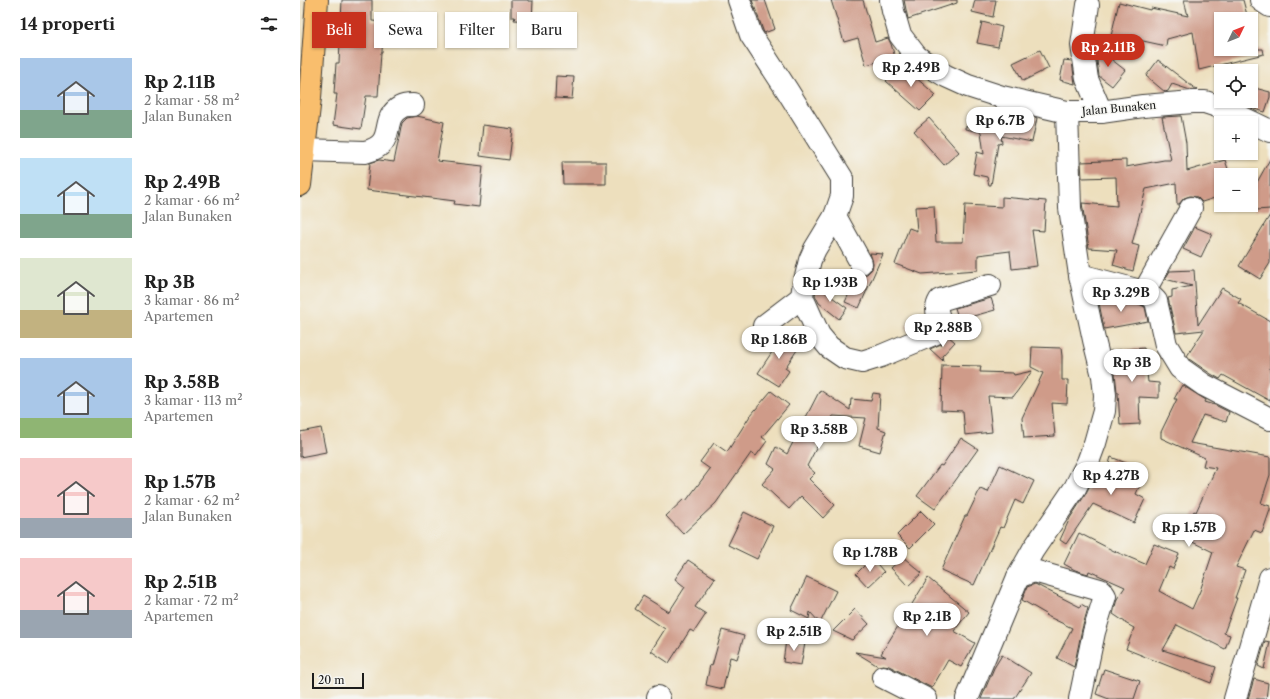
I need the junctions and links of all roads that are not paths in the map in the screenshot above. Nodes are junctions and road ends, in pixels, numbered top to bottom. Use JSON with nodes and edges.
{"nodes":[{"id":1,"x":316,"y":0,"type":"edge"},
{"id":2,"x":739,"y":0,"type":"edge"},
{"id":3,"x":891,"y":0,"type":"edge"},
{"id":4,"x":1261,"y":0,"type":"edge"},
{"id":5,"x":1088,"y":5,"type":"dead end"},
{"id":6,"x":1270,"y":6,"type":"edge"},
{"id":7,"x":305,"y":98,"type":"edge"},
{"id":8,"x":414,"y":104,"type":"dead end"},
{"id":9,"x":1067,"y":112,"type":"junction"},
{"id":10,"x":1101,"y":112,"type":"junction"},
{"id":11,"x":1270,"y":131,"type":"edge"},
{"id":12,"x":304,"y":150,"type":"junction"},
{"id":13,"x":300,"y":185,"type":"edge"},
{"id":14,"x":1191,"y":208,"type":"dead end"},
{"id":15,"x":835,"y":216,"type":"junction"},
{"id":16,"x":862,"y":263,"type":"dead end"},
{"id":17,"x":1080,"y":274,"type":"junction"},
{"id":18,"x":990,"y":285,"type":"dead end"},
{"id":19,"x":1144,"y":292,"type":"junction"},
{"id":20,"x":802,"y":297,"type":"junction"},
{"id":21,"x":764,"y":326,"type":"dead end"},
{"id":22,"x":1270,"y":419,"type":"edge"},
{"id":23,"x":1018,"y":577,"type":"junction"},
{"id":24,"x":1270,"y":578,"type":"edge"},
{"id":25,"x":1261,"y":635,"type":"edge"},
{"id":26,"x":883,"y":677,"type":"dead end"},
{"id":27,"x":926,"y":699,"type":"edge"},
{"id":28,"x":967,"y":699,"type":"edge"},
{"id":29,"x":1080,"y":699,"type":"edge"},
{"id":30,"x":1235,"y":699,"type":"edge"}],
"edges":[{"from":1,"to":7,"type":"highway"},
{"from":2,"to":15,"type":"street"},
{"from":3,"to":9,"type":"street","name":"Jalan Bunaken"},
{"from":4,"to":6,"type":"street"},
{"from":5,"to":10,"type":"street"},
{"from":7,"to":12,"type":"highway"},
{"from":8,"to":12,"type":"street"},
{"from":9,"to":10,"type":"street","name":"Jalan Bunaken"},
{"from":9,"to":17,"type":"street"},
{"from":10,"to":11,"type":"street","name":"Jalan Bunaken"},
{"from":12,"to":13,"type":"highway"},
{"from":14,"to":19,"type":"street"},
{"from":15,"to":16,"type":"street"},
{"from":15,"to":20,"type":"street"},
{"from":17,"to":19,"type":"street"},
{"from":17,"to":23,"type":"street"},
{"from":18,"to":20,"type":"street"},
{"from":19,"to":22,"type":"street"},
{"from":20,"to":21,"type":"street"},
{"from":23,"to":28,"type":"street"},
{"from":23,"to":29,"type":"street"},
{"from":24,"to":25,"type":"street"},
{"from":25,"to":30,"type":"street"},
{"from":26,"to":27,"type":"street"}]}
